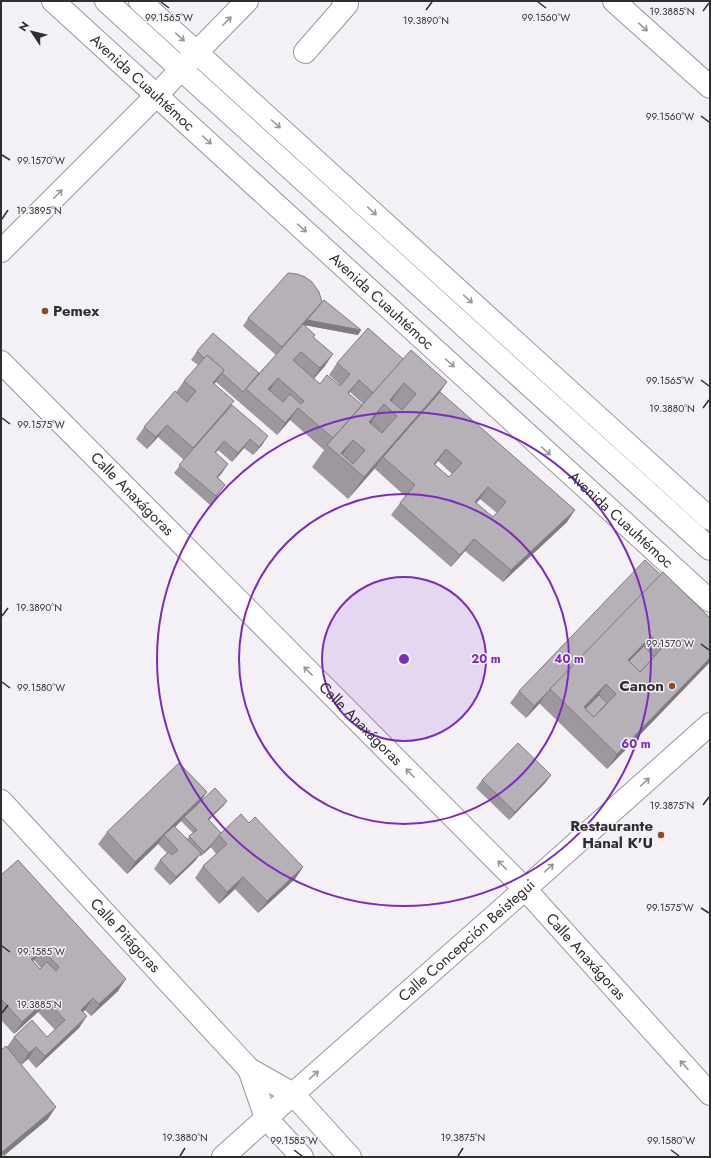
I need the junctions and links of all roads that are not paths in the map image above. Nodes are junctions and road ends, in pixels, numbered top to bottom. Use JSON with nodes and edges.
{"nodes":[{"id":1,"x":53,"y":1,"type":"edge"},
{"id":2,"x":106,"y":1,"type":"edge"},
{"id":3,"x":140,"y":1,"type":"edge"},
{"id":4,"x":247,"y":1,"type":"edge"},
{"id":5,"x":343,"y":1,"type":"edge"},
{"id":6,"x":614,"y":1,"type":"edge"},
{"id":7,"x":197,"y":52,"type":"junction"},
{"id":8,"x":305,"y":52,"type":"dead end"},
{"id":9,"x":181,"y":68,"type":"junction"},
{"id":10,"x":710,"y":87,"type":"edge"},
{"id":11,"x":157,"y":95,"type":"junction"},
{"id":12,"x":1,"y":251,"type":"edge"},
{"id":13,"x":1,"y":362,"type":"edge"},
{"id":14,"x":710,"y":518,"type":"edge"},
{"id":15,"x":710,"y":549,"type":"edge"},
{"id":16,"x":710,"y":601,"type":"edge"},
{"id":17,"x":710,"y":724,"type":"edge"},
{"id":18,"x":1,"y":801,"type":"edge"},
{"id":19,"x":525,"y":889,"type":"junction"},
{"id":20,"x":249,"y":1069,"type":"junction"},
{"id":21,"x":293,"y":1094,"type":"junction"},
{"id":22,"x":710,"y":1094,"type":"edge"},
{"id":23,"x":266,"y":1118,"type":"junction"},
{"id":24,"x":223,"y":1157,"type":"edge"},
{"id":25,"x":302,"y":1157,"type":"edge"},
{"id":26,"x":350,"y":1157,"type":"edge"}],
"edges":[{"from":1,"to":11,"type":"street","name":"Avenida Cuauhtémoc"},
{"from":2,"to":9,"type":"street"},
{"from":3,"to":7,"type":"street","one_way":true},
{"from":7,"to":4,"type":"street","one_way":true},
{"from":5,"to":8,"type":"street"},
{"from":6,"to":10,"type":"street","one_way":true},
{"from":7,"to":9,"type":"street"},
{"from":7,"to":14,"type":"street","one_way":true},
{"from":9,"to":11,"type":"street"},
{"from":9,"to":15,"type":"street"},
{"from":12,"to":11,"type":"street","one_way":true},
{"from":11,"to":16,"type":"street","name":"Avenida Cuauhtémoc","one_way":true},
{"from":19,"to":13,"type":"street","name":"Calle Anaxágoras","one_way":true},
{"from":19,"to":17,"type":"street","name":"Calle Concepción Beistegui","one_way":true},
{"from":18,"to":20,"type":"street","name":"Calle Pitágoras"},
{"from":21,"to":19,"type":"street","name":"Calle Concepción Beistegui","one_way":true},
{"from":22,"to":19,"type":"street","name":"Calle Anaxágoras","one_way":true},
{"from":20,"to":21,"type":"street","name":"Calle Pitágoras"},
{"from":20,"to":23,"type":"street","name":"Calle Pitágoras"},
{"from":21,"to":23,"type":"street","name":"Calle Concepción Beistegui"},
{"from":21,"to":26,"type":"street","name":"Calle Pitágoras"},
{"from":23,"to":24,"type":"street","name":"Calle Concepción Beistegui"},
{"from":23,"to":25,"type":"street","name":"Calle Pitágoras"}]}
